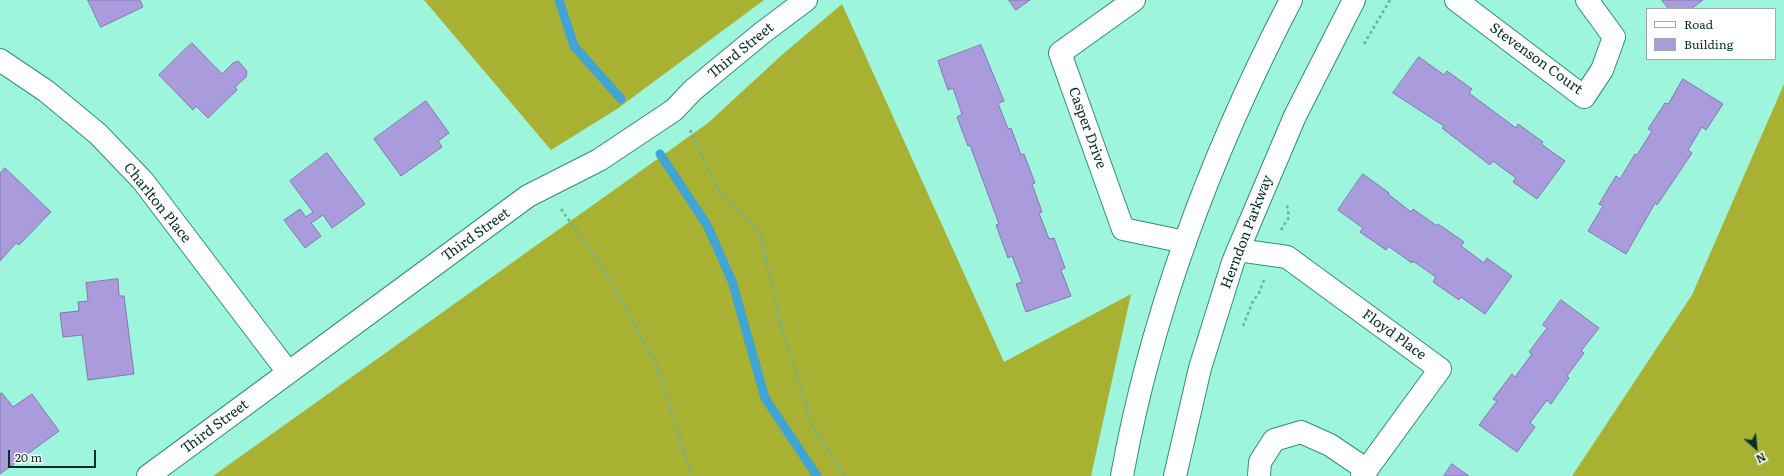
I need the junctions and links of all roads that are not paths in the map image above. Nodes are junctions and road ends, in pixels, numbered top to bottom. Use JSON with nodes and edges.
{"nodes":[{"id":1,"x":806,"y":0,"type":"edge"},
{"id":2,"x":1134,"y":0,"type":"edge"},
{"id":3,"x":1291,"y":0,"type":"edge"},
{"id":4,"x":1354,"y":0,"type":"edge"},
{"id":5,"x":1456,"y":0,"type":"edge"},
{"id":6,"x":1587,"y":0,"type":"edge"},
{"id":7,"x":0,"y":60,"type":"edge"},
{"id":8,"x":1185,"y":242,"type":"junction"},
{"id":9,"x":1238,"y":250,"type":"junction"},
{"id":10,"x":288,"y":372,"type":"junction"},
{"id":11,"x":1364,"y":473,"type":"edge"},
{"id":12,"x":148,"y":476,"type":"edge"},
{"id":13,"x":1122,"y":476,"type":"edge"},
{"id":14,"x":1175,"y":476,"type":"edge"},
{"id":15,"x":1259,"y":476,"type":"edge"}],
"edges":[{"from":1,"to":10,"type":"street","name":"Third Street"},
{"from":2,"to":8,"type":"street","name":"Casper Drive"},
{"from":3,"to":8,"type":"street"},
{"from":4,"to":9,"type":"street","name":"Herndon Parkway"},
{"from":5,"to":6,"type":"street","name":"Stevenson Court"},
{"from":7,"to":10,"type":"street","name":"Charlton Place"},
{"from":8,"to":13,"type":"street"},
{"from":9,"to":11,"type":"street","name":"Floyd Place"},
{"from":9,"to":14,"type":"street","name":"Herndon Parkway"},
{"from":10,"to":12,"type":"street","name":"Third Street"},
{"from":11,"to":15,"type":"street","name":"Floyd Place"}]}
